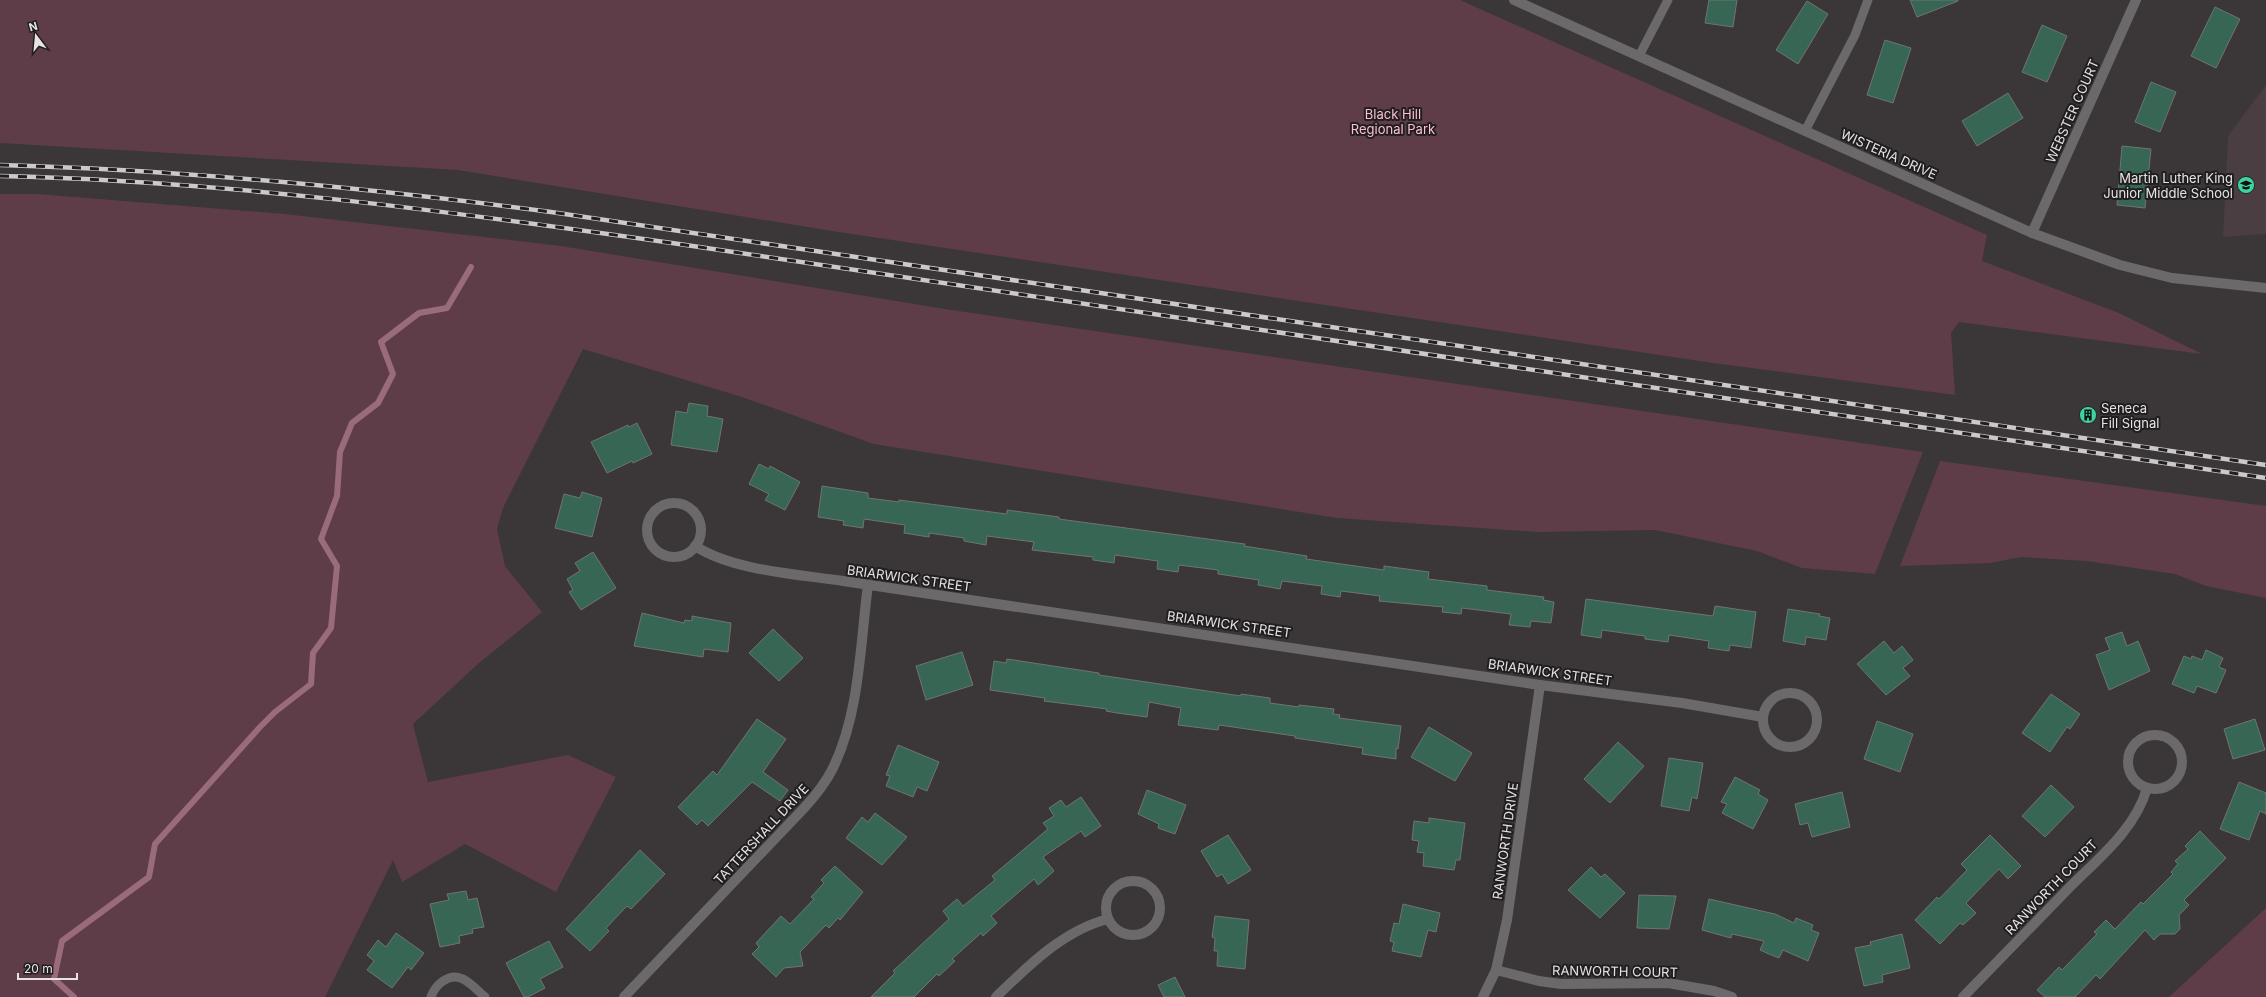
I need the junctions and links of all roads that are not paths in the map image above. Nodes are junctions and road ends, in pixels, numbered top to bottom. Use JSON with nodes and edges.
{"nodes":[{"id":1,"x":1514,"y":0,"type":"edge"},
{"id":2,"x":1668,"y":0,"type":"edge"},
{"id":3,"x":1868,"y":0,"type":"edge"},
{"id":4,"x":2136,"y":0,"type":"edge"},
{"id":5,"x":1639,"y":56,"type":"junction"},
{"id":6,"x":1805,"y":131,"type":"junction"},
{"id":7,"x":2032,"y":233,"type":"junction"},
{"id":8,"x":2266,"y":288,"type":"edge"},
{"id":9,"x":695,"y":546,"type":"junction"},
{"id":10,"x":868,"y":585,"type":"junction"},
{"id":11,"x":1540,"y":685,"type":"junction"},
{"id":12,"x":1763,"y":717,"type":"junction"},
{"id":13,"x":2147,"y":788,"type":"junction"},
{"id":14,"x":1108,"y":918,"type":"junction"},
{"id":15,"x":1496,"y":970,"type":"junction"},
{"id":16,"x":431,"y":997,"type":"edge"},
{"id":17,"x":485,"y":997,"type":"edge"},
{"id":18,"x":624,"y":997,"type":"edge"},
{"id":19,"x":996,"y":997,"type":"edge"},
{"id":20,"x":1483,"y":997,"type":"edge"},
{"id":21,"x":1732,"y":997,"type":"edge"},
{"id":22,"x":1963,"y":997,"type":"edge"}],
"edges":[{"from":1,"to":5,"type":"street","name":"WISTERIA DRIVE"},
{"from":2,"to":5,"type":"lane"},
{"from":3,"to":6,"type":"lane"},
{"from":4,"to":7,"type":"street","name":"WEBSTER COURT"},
{"from":5,"to":6,"type":"street","name":"WISTERIA DRIVE"},
{"from":6,"to":7,"type":"street","name":"WISTERIA DRIVE"},
{"from":7,"to":8,"type":"street","name":"WISTERIA DRIVE"},
{"from":9,"to":9,"type":"street"},
{"from":9,"to":10,"type":"street","name":"BRIARWICK STREET"},
{"from":10,"to":11,"type":"street","name":"BRIARWICK STREET"},
{"from":10,"to":18,"type":"street","name":"TATTERSHALL DRIVE"},
{"from":11,"to":12,"type":"street","name":"BRIARWICK STREET"},
{"from":11,"to":15,"type":"street","name":"RANWORTH DRIVE"},
{"from":12,"to":12,"type":"street"},
{"from":13,"to":13,"type":"street"},
{"from":13,"to":22,"type":"street","name":"RANWORTH COURT"},
{"from":14,"to":14,"type":"street"},
{"from":14,"to":19,"type":"street"},
{"from":15,"to":20,"type":"street","name":"RANWORTH DRIVE"},
{"from":15,"to":21,"type":"street","name":"RANWORTH COURT"},
{"from":16,"to":17,"type":"lane"}]}
